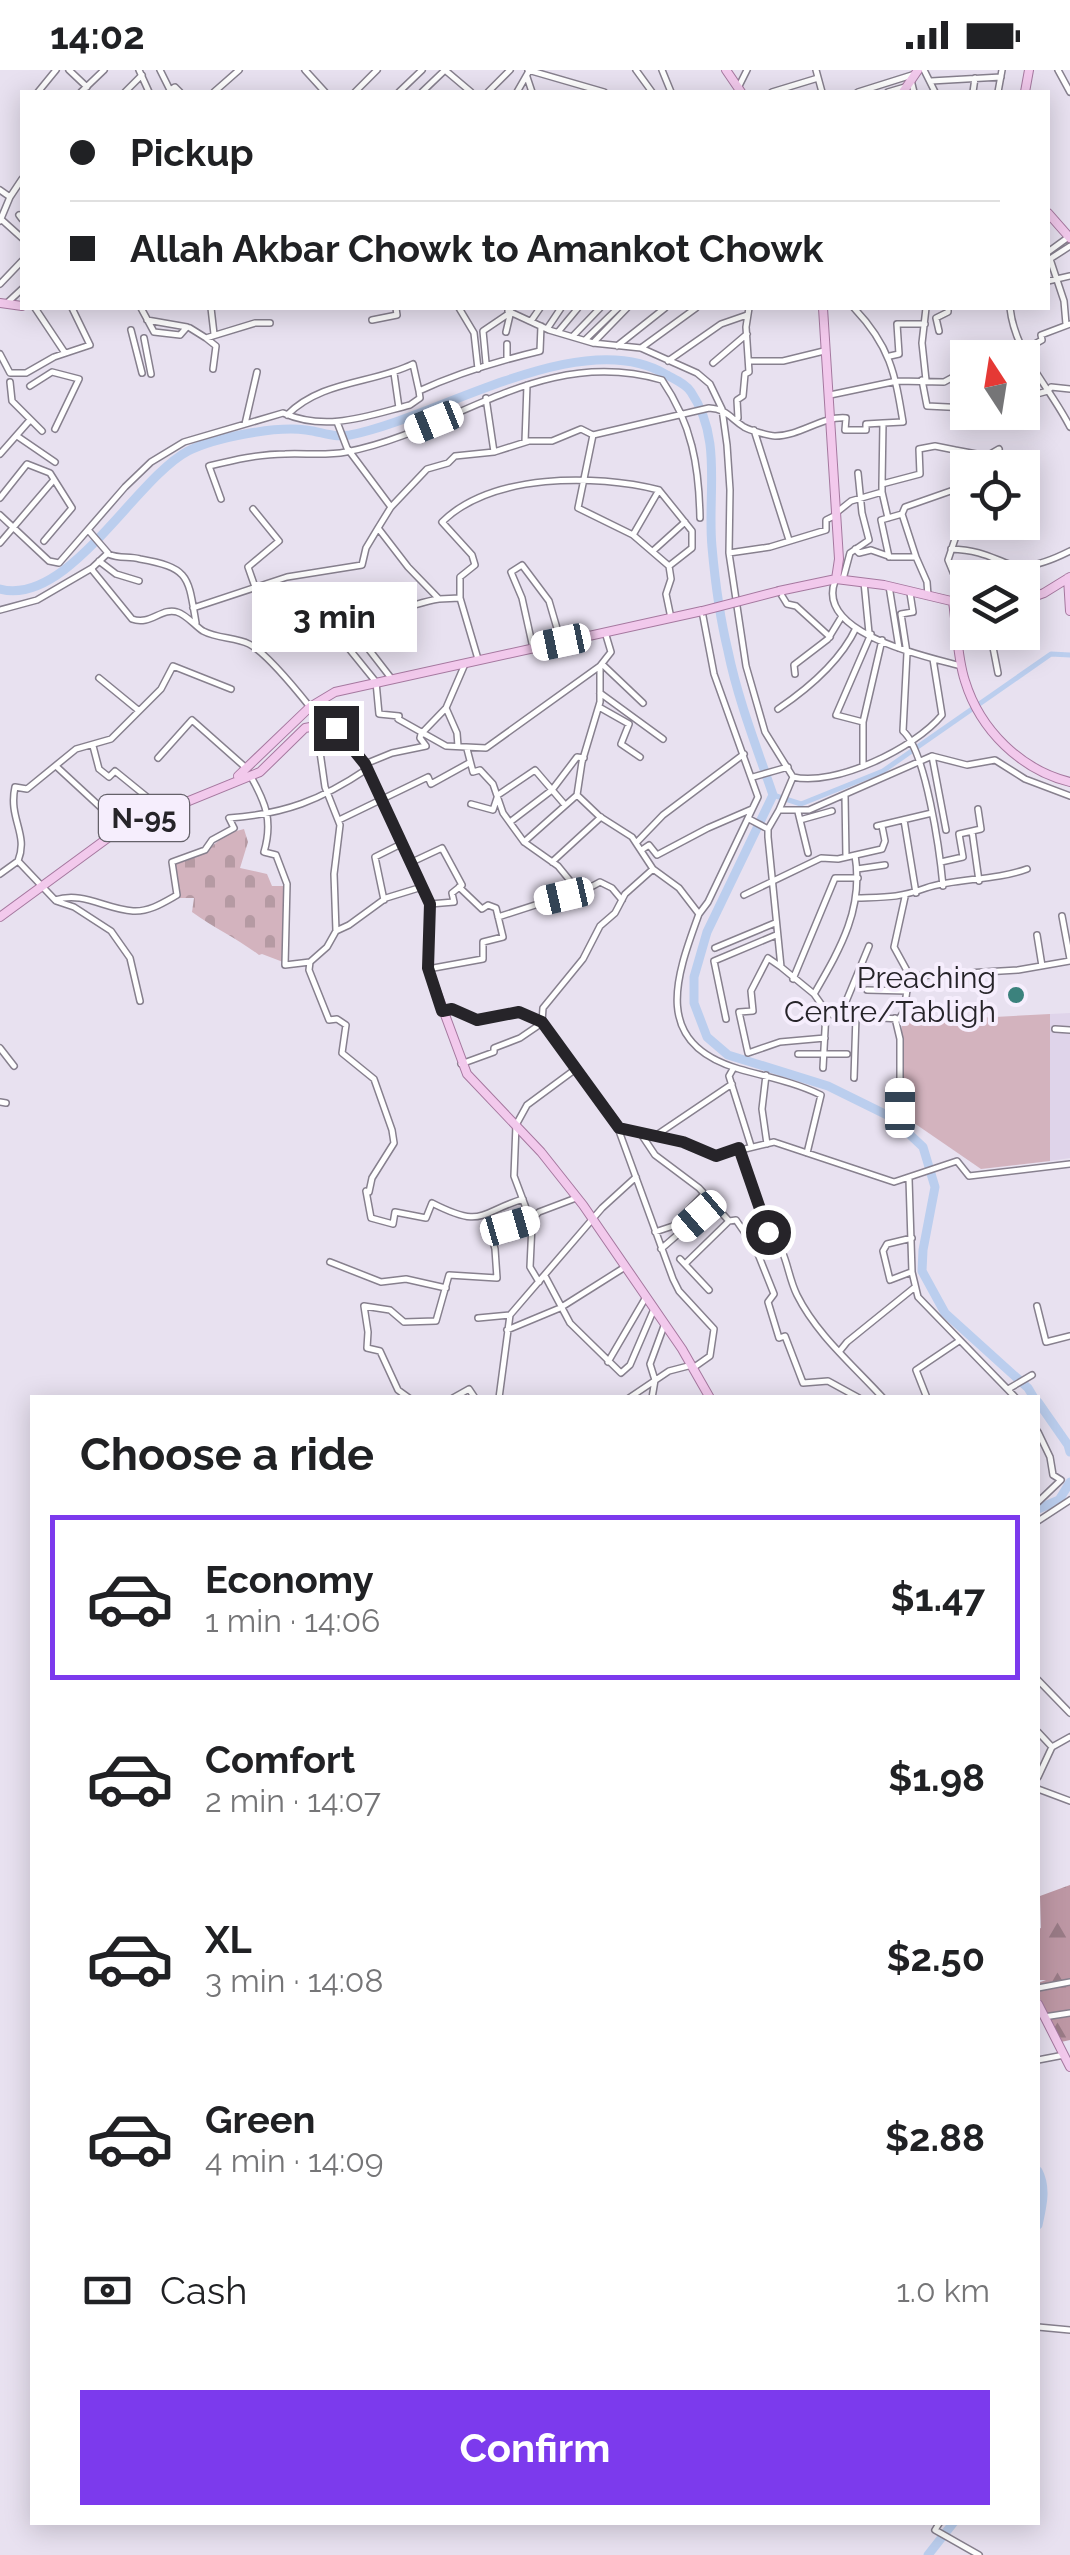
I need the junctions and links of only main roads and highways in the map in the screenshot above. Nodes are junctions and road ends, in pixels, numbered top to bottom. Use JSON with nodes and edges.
{"nodes":[{"id":1,"x":726,"y":70,"type":"edge"},
{"id":2,"x":740,"y":90,"type":"edge"},
{"id":3,"x":1050,"y":216,"type":"edge"},
{"id":4,"x":1070,"y":237,"type":"edge"},
{"id":5,"x":823,"y":310,"type":"edge"},
{"id":6,"x":1069,"y":578,"type":"edge"},
{"id":7,"x":840,"y":579,"type":"junction"},
{"id":8,"x":1040,"y":594,"type":"edge"},
{"id":9,"x":950,"y":602,"type":"edge"},
{"id":10,"x":1070,"y":612,"type":"edge"},
{"id":11,"x":960,"y":650,"type":"edge"},
{"id":12,"x":249,"y":772,"type":"junction"},
{"id":13,"x":1070,"y":782,"type":"edge"},
{"id":14,"x":0,"y":917,"type":"edge"},
{"id":15,"x":708,"y":1395,"type":"edge"},
{"id":16,"x":1040,"y":2008,"type":"edge"},
{"id":17,"x":1070,"y":2067,"type":"edge"}],
"edges":[{"from":1,"to":2,"type":"main road"},
{"from":3,"to":4,"type":"main road"},
{"from":5,"to":7,"type":"main road"},
{"from":6,"to":8,"type":"main road"},
{"from":6,"to":10,"type":"main road"},
{"from":7,"to":9,"type":"main road"},
{"from":7,"to":12,"type":"main road","number":"N-95","bridge":true},
{"from":11,"to":13,"type":"main road"},
{"from":12,"to":14,"type":"main road","number":"N-95"},
{"from":12,"to":15,"type":"main road"},
{"from":16,"to":17,"type":"main road"}]}
